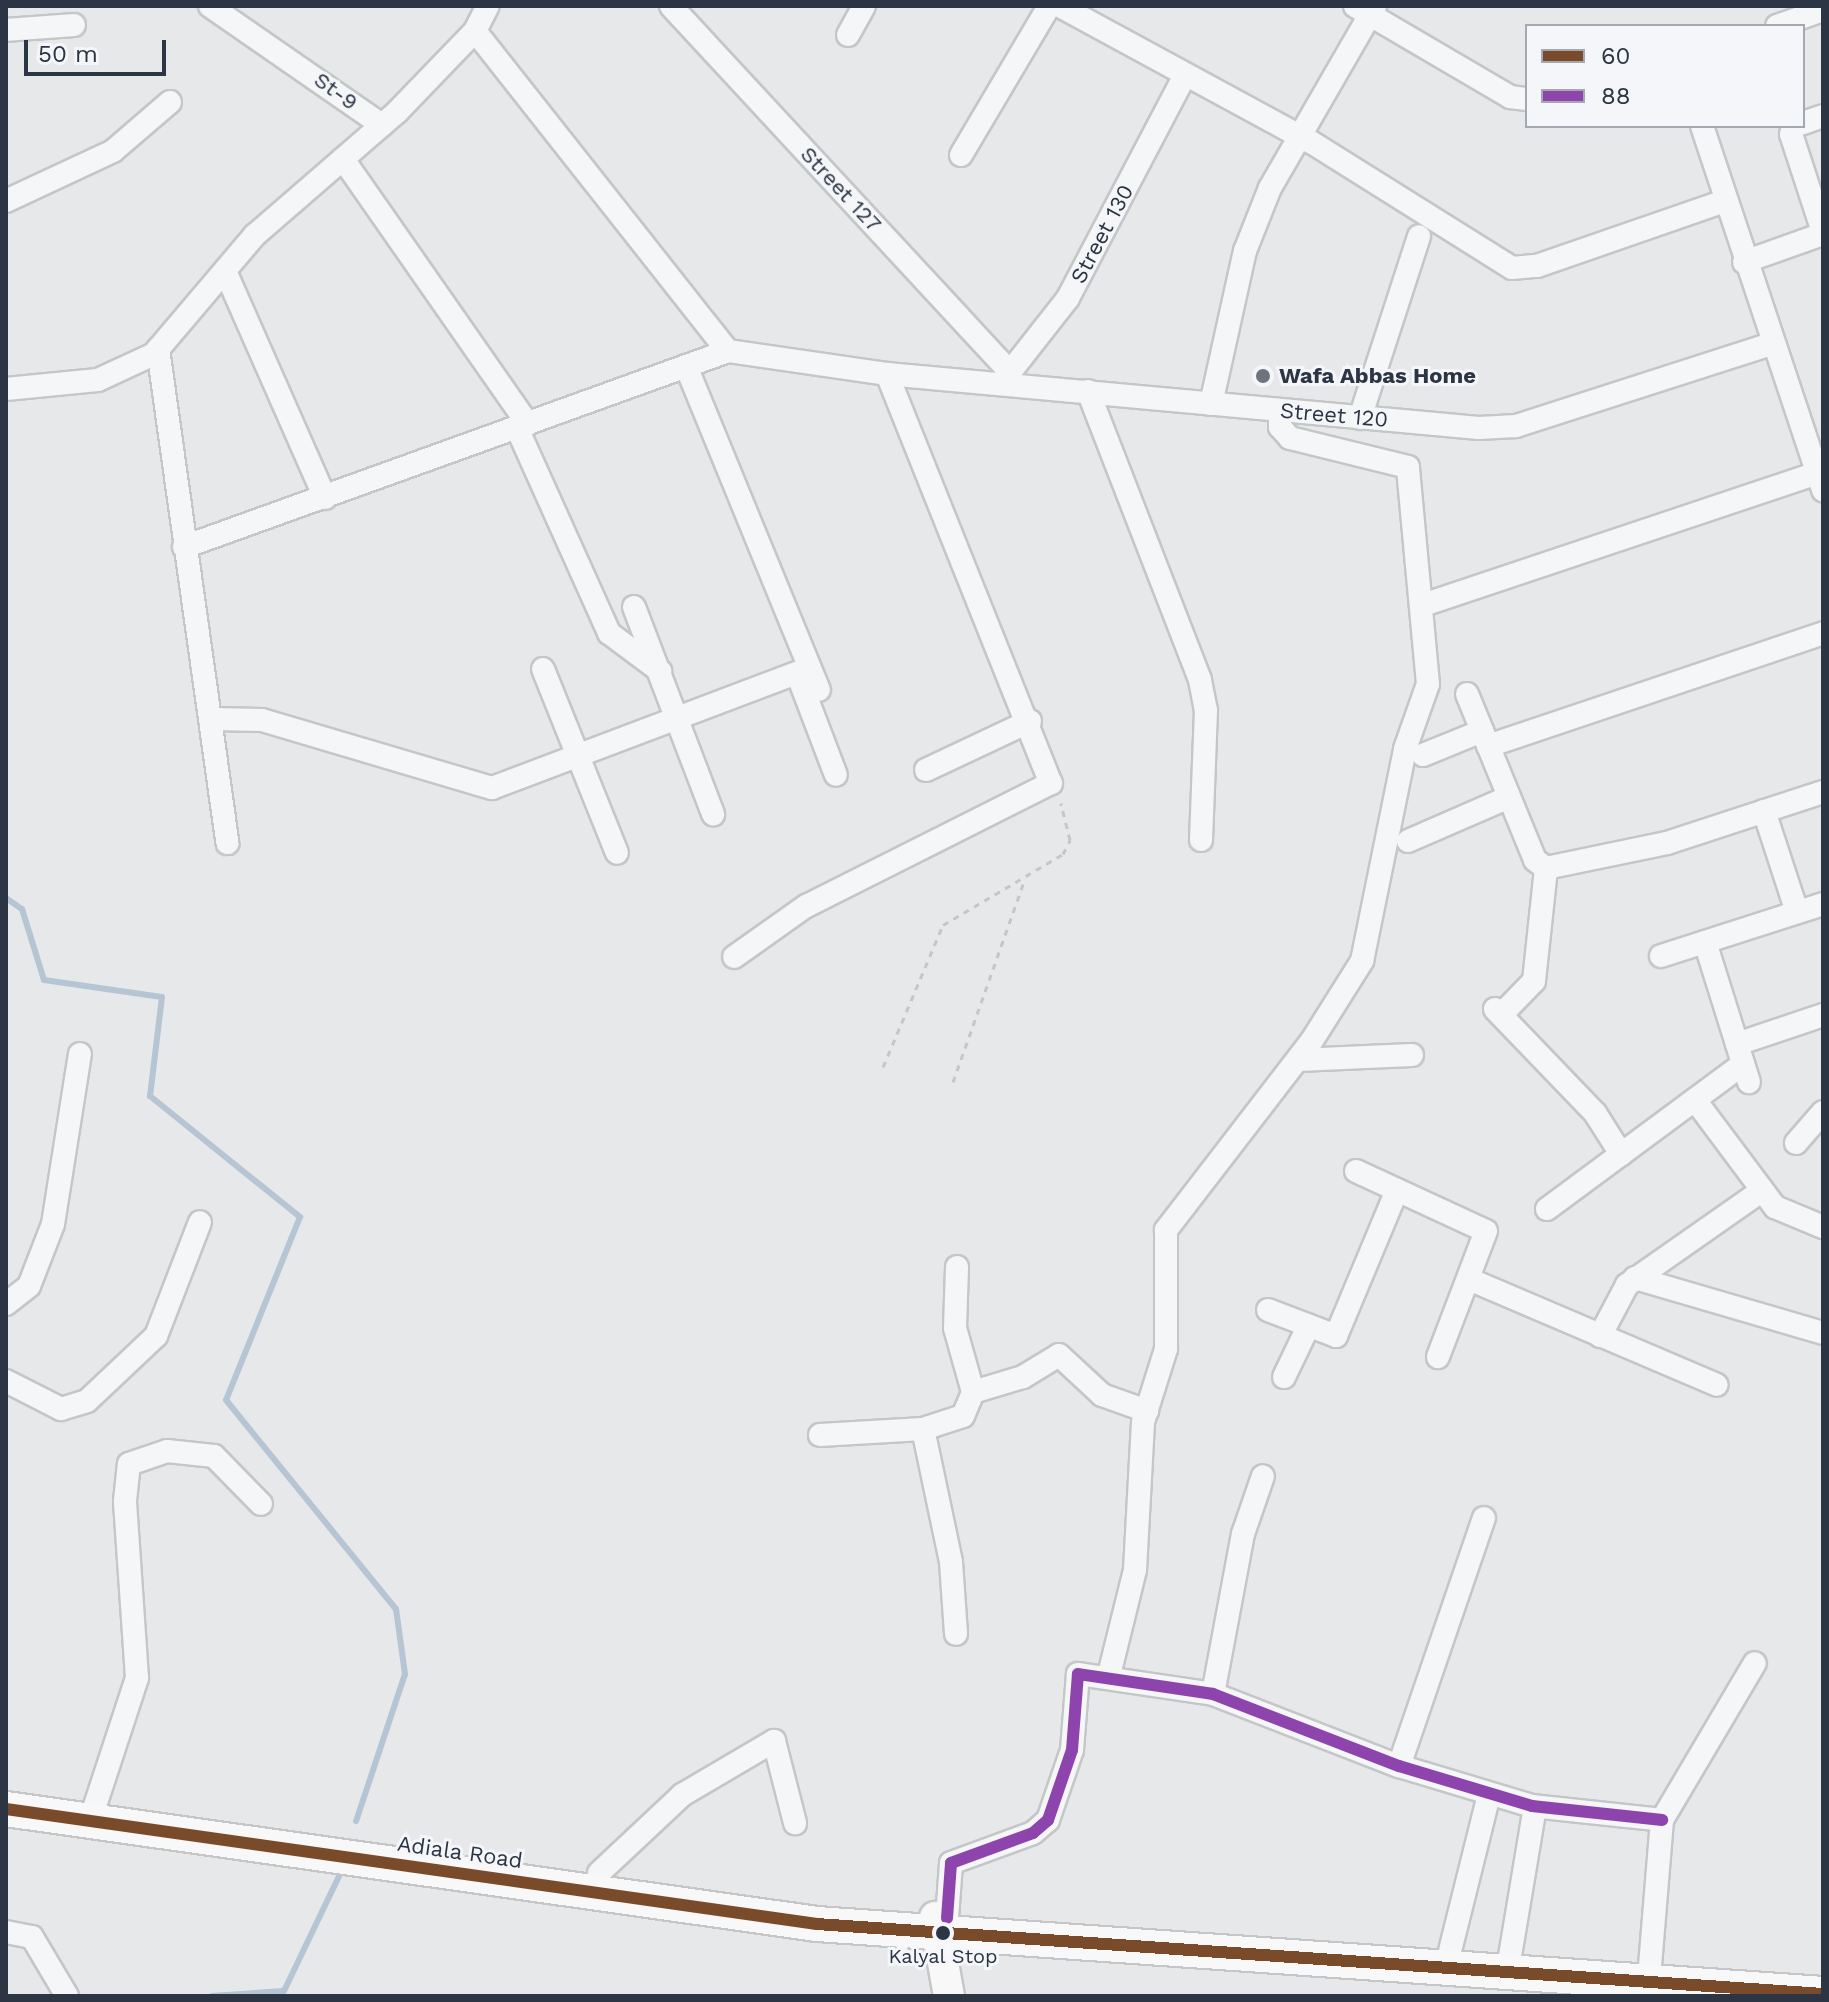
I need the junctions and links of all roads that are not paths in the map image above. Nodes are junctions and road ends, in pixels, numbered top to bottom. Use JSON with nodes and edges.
{"nodes":[{"id":1,"x":210,"y":6,"type":"edge"},
{"id":2,"x":671,"y":6,"type":"edge"},
{"id":3,"x":864,"y":6,"type":"edge"},
{"id":4,"x":1049,"y":6,"type":"edge"},
{"id":5,"x":1060,"y":6,"type":"edge"},
{"id":6,"x":1367,"y":9,"type":"edge"},
{"id":7,"x":1823,"y":10,"type":"edge"},
{"id":8,"x":477,"y":16,"type":"edge"},
{"id":9,"x":695,"y":16,"type":"edge"},
{"id":10,"x":1783,"y":24,"type":"edge"},
{"id":11,"x":74,"y":25,"type":"dead end"},
{"id":12,"x":6,"y":30,"type":"edge"},
{"id":13,"x":848,"y":35,"type":"dead end"},
{"id":14,"x":1185,"y":75,"type":"junction"},
{"id":15,"x":1525,"y":99,"type":"edge"},
{"id":16,"x":170,"y":102,"type":"dead end"},
{"id":17,"x":382,"y":125,"type":"junction"},
{"id":18,"x":1703,"y":128,"type":"edge"},
{"id":19,"x":1794,"y":128,"type":"edge"},
{"id":20,"x":1301,"y":137,"type":"junction"},
{"id":21,"x":961,"y":155,"type":"dead end"},
{"id":22,"x":343,"y":159,"type":"junction"},
{"id":23,"x":1818,"y":196,"type":"edge"},
{"id":24,"x":6,"y":201,"type":"edge"},
{"id":25,"x":1725,"y":201,"type":"junction"},
{"id":26,"x":1823,"y":233,"type":"edge"},
{"id":27,"x":1419,"y":236,"type":"dead end"},
{"id":28,"x":1744,"y":262,"type":"junction"},
{"id":29,"x":225,"y":271,"type":"junction"},
{"id":30,"x":1769,"y":345,"type":"junction"},
{"id":31,"x":158,"y":349,"type":"junction"},
{"id":32,"x":728,"y":351,"type":"junction"},
{"id":33,"x":686,"y":366,"type":"junction"},
{"id":34,"x":887,"y":374,"type":"junction"},
{"id":35,"x":1006,"y":377,"type":"junction"},
{"id":36,"x":6,"y":389,"type":"edge"},
{"id":37,"x":1088,"y":391,"type":"junction"},
{"id":38,"x":1211,"y":404,"type":"junction"},
{"id":39,"x":1280,"y":411,"type":"junction"},
{"id":40,"x":1360,"y":418,"type":"junction"},
{"id":41,"x":523,"y":426,"type":"junction"},
{"id":42,"x":1815,"y":441,"type":"edge"},
{"id":43,"x":1820,"y":482,"type":"edge"},
{"id":44,"x":325,"y":498,"type":"junction"},
{"id":45,"x":184,"y":547,"type":"junction"},
{"id":46,"x":1423,"y":605,"type":"junction"},
{"id":47,"x":634,"y":607,"type":"dead end"},
{"id":48,"x":1823,"y":633,"type":"edge"},
{"id":49,"x":802,"y":647,"type":"junction"},
{"id":50,"x":543,"y":669,"type":"dead end"},
{"id":51,"x":660,"y":671,"type":"junction"},
{"id":52,"x":797,"y":673,"type":"junction"},
{"id":53,"x":1467,"y":694,"type":"dead end"},
{"id":54,"x":828,"y":716,"type":"dead end"},
{"id":55,"x":213,"y":719,"type":"junction"},
{"id":56,"x":680,"y":720,"type":"junction"},
{"id":57,"x":1030,"y":721,"type":"junction"},
{"id":58,"x":1485,"y":739,"type":"junction"},
{"id":59,"x":1423,"y":755,"type":"dead end"},
{"id":60,"x":582,"y":756,"type":"junction"},
{"id":61,"x":926,"y":770,"type":"dead end"},
{"id":62,"x":836,"y":775,"type":"dead end"},
{"id":63,"x":1823,"y":792,"type":"edge"},
{"id":64,"x":1509,"y":797,"type":"junction"},
{"id":65,"x":1764,"y":811,"type":"junction"},
{"id":66,"x":713,"y":814,"type":"dead end"},
{"id":67,"x":1201,"y":840,"type":"dead end"},
{"id":68,"x":1408,"y":841,"type":"dead end"},
{"id":69,"x":227,"y":843,"type":"dead end"},
{"id":70,"x":617,"y":853,"type":"dead end"},
{"id":71,"x":1546,"y":868,"type":"junction"},
{"id":72,"x":1823,"y":904,"type":"edge"},
{"id":73,"x":1797,"y":912,"type":"junction"},
{"id":74,"x":1705,"y":942,"type":"junction"},
{"id":75,"x":1661,"y":956,"type":"dead end"},
{"id":76,"x":734,"y":957,"type":"dead end"},
{"id":77,"x":1823,"y":1015,"type":"edge"},
{"id":78,"x":80,"y":1054,"type":"dead end"},
{"id":79,"x":1412,"y":1055,"type":"dead end"},
{"id":80,"x":1298,"y":1060,"type":"junction"},
{"id":81,"x":1743,"y":1064,"type":"junction"},
{"id":82,"x":1695,"y":1100,"type":"junction"},
{"id":83,"x":1823,"y":1112,"type":"edge"},
{"id":84,"x":1796,"y":1143,"type":"dead end"},
{"id":85,"x":1621,"y":1154,"type":"junction"},
{"id":86,"x":1356,"y":1171,"type":"dead end"},
{"id":87,"x":1397,"y":1190,"type":"junction"},
{"id":88,"x":1760,"y":1192,"type":"junction"},
{"id":89,"x":1547,"y":1209,"type":"dead end"},
{"id":90,"x":200,"y":1222,"type":"dead end"},
{"id":91,"x":1823,"y":1227,"type":"edge"},
{"id":92,"x":957,"y":1267,"type":"dead end"},
{"id":93,"x":1635,"y":1278,"type":"junction"},
{"id":94,"x":1471,"y":1280,"type":"junction"},
{"id":95,"x":6,"y":1304,"type":"edge"},
{"id":96,"x":1268,"y":1310,"type":"dead end"},
{"id":97,"x":1307,"y":1329,"type":"junction"},
{"id":98,"x":1823,"y":1333,"type":"edge"},
{"id":99,"x":1600,"y":1336,"type":"junction"},
{"id":100,"x":1438,"y":1357,"type":"dead end"},
{"id":101,"x":1284,"y":1377,"type":"dead end"},
{"id":102,"x":6,"y":1381,"type":"edge"},
{"id":103,"x":1717,"y":1385,"type":"dead end"},
{"id":104,"x":973,"y":1392,"type":"junction"},
{"id":105,"x":1147,"y":1411,"type":"junction"},
{"id":106,"x":923,"y":1429,"type":"junction"},
{"id":107,"x":820,"y":1435,"type":"dead end"},
{"id":108,"x":1263,"y":1476,"type":"dead end"},
{"id":109,"x":261,"y":1504,"type":"dead end"},
{"id":110,"x":1484,"y":1518,"type":"dead end"},
{"id":111,"x":956,"y":1634,"type":"dead end"},
{"id":112,"x":1755,"y":1663,"type":"dead end"},
{"id":113,"x":1109,"y":1675,"type":"junction"},
{"id":114,"x":1213,"y":1694,"type":"junction"},
{"id":115,"x":1399,"y":1766,"type":"junction"},
{"id":116,"x":6,"y":1790,"type":"edge"},
{"id":117,"x":1489,"y":1794,"type":"junction"},
{"id":118,"x":1535,"y":1807,"type":"junction"},
{"id":119,"x":6,"y":1809,"type":"edge"},
{"id":120,"x":93,"y":1812,"type":"junction"},
{"id":121,"x":1662,"y":1820,"type":"junction"},
{"id":122,"x":795,"y":1823,"type":"dead end"},
{"id":123,"x":599,"y":1873,"type":"junction"},
{"id":124,"x":939,"y":1924,"type":"junction"},
{"id":125,"x":6,"y":1932,"type":"edge"},
{"id":126,"x":1450,"y":1951,"type":"junction"},
{"id":127,"x":1510,"y":1956,"type":"junction"},
{"id":128,"x":1650,"y":1966,"type":"junction"},
{"id":129,"x":1823,"y":1975,"type":"edge"},
{"id":130,"x":1804,"y":1994,"type":"edge"},
{"id":131,"x":67,"y":1996,"type":"edge"},
{"id":132,"x":949,"y":1996,"type":"edge"}],
"edges":[{"from":1,"to":17,"type":"street","name":"St-9"},
{"from":2,"to":9,"type":"street","name":"Street 127"},
{"from":3,"to":13,"type":"street"},
{"from":4,"to":21,"type":"street"},
{"from":5,"to":14,"type":"street"},
{"from":6,"to":15,"type":"street"},
{"from":6,"to":20,"type":"street"},
{"from":7,"to":10,"type":"street"},
{"from":8,"to":17,"type":"street"},
{"from":8,"to":32,"type":"street"},
{"from":9,"to":35,"type":"street","name":"Street 127"},
{"from":11,"to":12,"type":"street"},
{"from":14,"to":20,"type":"street"},
{"from":14,"to":35,"type":"street","name":"Street 130"},
{"from":16,"to":24,"type":"street"},
{"from":17,"to":22,"type":"street"},
{"from":18,"to":25,"type":"street"},
{"from":19,"to":23,"type":"street"},
{"from":20,"to":25,"type":"street"},
{"from":20,"to":38,"type":"street"},
{"from":22,"to":29,"type":"street"},
{"from":22,"to":41,"type":"street"},
{"from":23,"to":26,"type":"street"},
{"from":25,"to":28,"type":"street"},
{"from":26,"to":28,"type":"street"},
{"from":27,"to":40,"type":"street"},
{"from":28,"to":30,"type":"street"},
{"from":29,"to":31,"type":"street"},
{"from":29,"to":44,"type":"street"},
{"from":30,"to":40,"type":"street","name":"Street 120"},
{"from":30,"to":42,"type":"street"},
{"from":31,"to":36,"type":"street"},
{"from":31,"to":45,"type":"street"},
{"from":32,"to":33,"type":"street"},
{"from":32,"to":34,"type":"street","name":"Street 120"},
{"from":33,"to":41,"type":"street"},
{"from":33,"to":49,"type":"street"},
{"from":34,"to":35,"type":"street","name":"Street 120"},
{"from":34,"to":57,"type":"street"},
{"from":35,"to":37,"type":"street","name":"Street 120"},
{"from":37,"to":38,"type":"street","name":"Street 120"},
{"from":37,"to":67,"type":"street"},
{"from":38,"to":39,"type":"street","name":"Street 120"},
{"from":39,"to":40,"type":"street","name":"Street 120"},
{"from":39,"to":46,"type":"street"},
{"from":41,"to":44,"type":"street"},
{"from":41,"to":51,"type":"street"},
{"from":42,"to":43,"type":"street"},
{"from":43,"to":46,"type":"street"},
{"from":44,"to":45,"type":"street"},
{"from":45,"to":55,"type":"street"},
{"from":46,"to":80,"type":"street"},
{"from":47,"to":51,"type":"street"},
{"from":48,"to":58,"type":"street"},
{"from":49,"to":52,"type":"street"},
{"from":49,"to":54,"type":"street"},
{"from":50,"to":60,"type":"street"},
{"from":51,"to":56,"type":"street"},
{"from":52,"to":56,"type":"street"},
{"from":52,"to":62,"type":"street"},
{"from":53,"to":58,"type":"street"},
{"from":55,"to":60,"type":"street"},
{"from":55,"to":69,"type":"street"},
{"from":56,"to":60,"type":"street"},
{"from":56,"to":66,"type":"street"},
{"from":57,"to":61,"type":"street"},
{"from":57,"to":76,"type":"street"},
{"from":58,"to":59,"type":"street"},
{"from":58,"to":64,"type":"street"},
{"from":60,"to":70,"type":"street"},
{"from":63,"to":65,"type":"street"},
{"from":64,"to":68,"type":"street"},
{"from":64,"to":71,"type":"street"},
{"from":65,"to":71,"type":"street"},
{"from":65,"to":73,"type":"street"},
{"from":71,"to":85,"type":"street"},
{"from":72,"to":73,"type":"street"},
{"from":73,"to":74,"type":"street"},
{"from":74,"to":75,"type":"street"},
{"from":74,"to":81,"type":"street"},
{"from":77,"to":81,"type":"street"},
{"from":78,"to":95,"type":"street"},
{"from":79,"to":80,"type":"street"},
{"from":80,"to":105,"type":"street"},
{"from":81,"to":82,"type":"street"},
{"from":82,"to":85,"type":"street"},
{"from":82,"to":88,"type":"street"},
{"from":83,"to":84,"type":"street"},
{"from":85,"to":89,"type":"street"},
{"from":86,"to":87,"type":"street"},
{"from":87,"to":94,"type":"street"},
{"from":87,"to":97,"type":"street"},
{"from":88,"to":91,"type":"street"},
{"from":88,"to":93,"type":"street"},
{"from":90,"to":102,"type":"street"},
{"from":92,"to":104,"type":"street"},
{"from":93,"to":98,"type":"street"},
{"from":93,"to":99,"type":"street"},
{"from":94,"to":99,"type":"street"},
{"from":94,"to":100,"type":"street"},
{"from":96,"to":97,"type":"street"},
{"from":97,"to":101,"type":"street"},
{"from":99,"to":103,"type":"street"},
{"from":104,"to":105,"type":"street"},
{"from":104,"to":106,"type":"street"},
{"from":105,"to":113,"type":"street"},
{"from":106,"to":107,"type":"street"},
{"from":106,"to":111,"type":"street"},
{"from":108,"to":114,"type":"street"},
{"from":109,"to":120,"type":"street"},
{"from":110,"to":115,"type":"street"},
{"from":112,"to":121,"type":"street"},
{"from":113,"to":114,"type":"street"},
{"from":113,"to":124,"type":"street"},
{"from":114,"to":115,"type":"street"},
{"from":115,"to":117,"type":"street"},
{"from":116,"to":120,"type":"main road","name":"Adiala Road"},
{"from":117,"to":118,"type":"street"},
{"from":117,"to":126,"type":"street"},
{"from":118,"to":121,"type":"street"},
{"from":118,"to":127,"type":"street"},
{"from":119,"to":120,"type":"main road","name":"Adiala Road"},
{"from":120,"to":123,"type":"main road","name":"Adiala Road"},
{"from":120,"to":124,"type":"main road","name":"Adiala Road"},
{"from":121,"to":128,"type":"street"},
{"from":122,"to":123,"type":"street"},
{"from":123,"to":124,"type":"main road","name":"Adiala Road"},
{"from":124,"to":126,"type":"main road","name":"Adiala Road"},
{"from":124,"to":130,"type":"main road","name":"Adiala Road"},
{"from":124,"to":132,"type":"main road"},
{"from":125,"to":131,"type":"street"},
{"from":126,"to":127,"type":"main road","name":"Adiala Road"},
{"from":127,"to":128,"type":"main road","name":"Adiala Road"},
{"from":128,"to":129,"type":"main road","name":"Adiala Road"}]}
